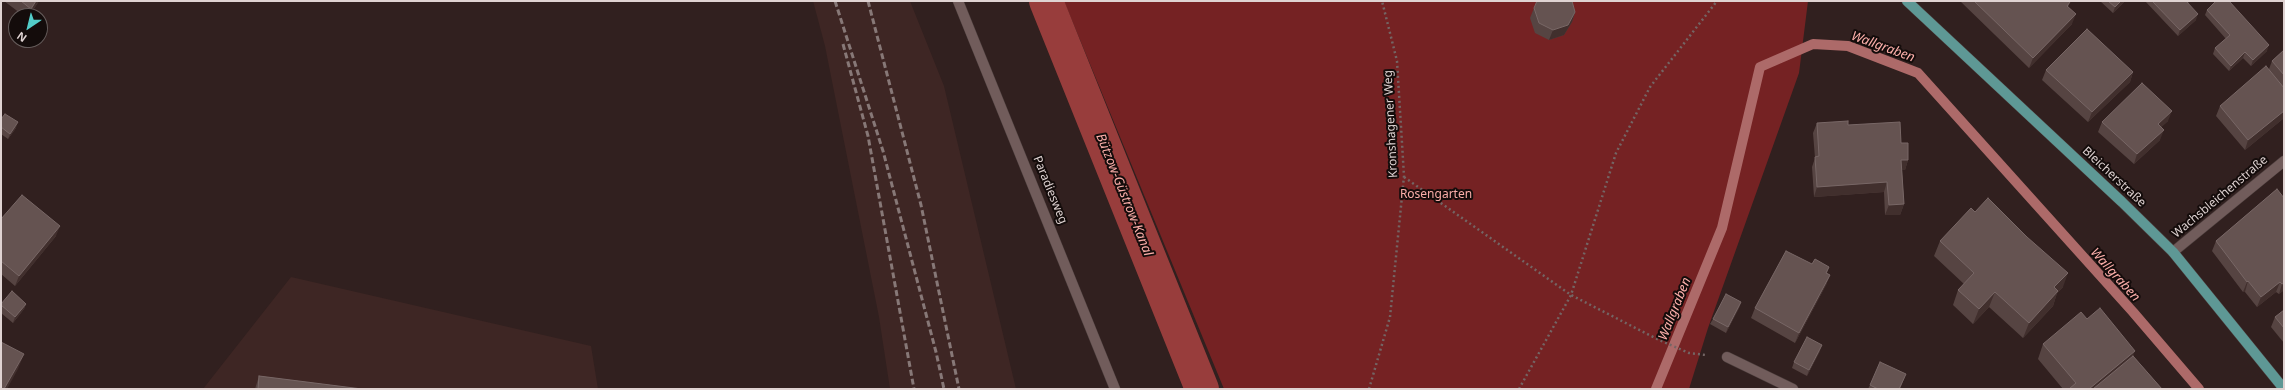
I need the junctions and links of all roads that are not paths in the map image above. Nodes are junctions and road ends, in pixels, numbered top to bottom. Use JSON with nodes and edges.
{"nodes":[{"id":1,"x":958,"y":1,"type":"edge"},
{"id":2,"x":1907,"y":1,"type":"edge"},
{"id":3,"x":2284,"y":161,"type":"edge"},
{"id":4,"x":2173,"y":252,"type":"junction"},
{"id":5,"x":1727,"y":357,"type":"dead end"},
{"id":6,"x":1115,"y":389,"type":"edge"},
{"id":7,"x":1793,"y":389,"type":"edge"},
{"id":8,"x":2284,"y":389,"type":"edge"}],
"edges":[{"from":1,"to":6,"type":"street","name":"Paradiesweg"},
{"from":2,"to":4,"type":"main road","name":"Bleicherstraße"},
{"from":3,"to":4,"type":"street","name":"Wachsbleichenstraße"},
{"from":4,"to":8,"type":"main road","name":"Bleicherstraße"},
{"from":5,"to":7,"type":"street"}]}
